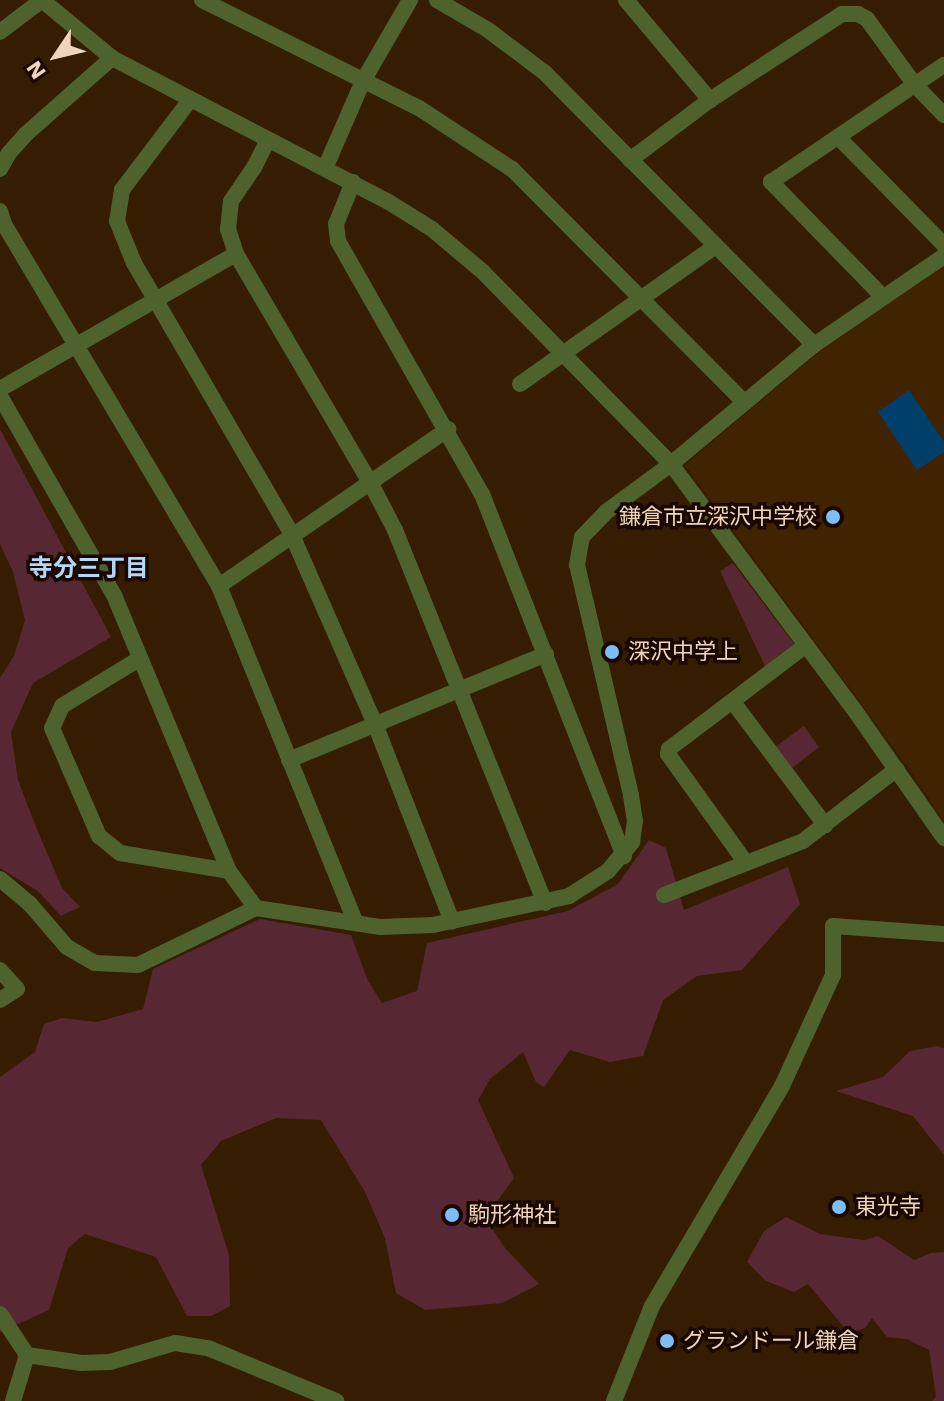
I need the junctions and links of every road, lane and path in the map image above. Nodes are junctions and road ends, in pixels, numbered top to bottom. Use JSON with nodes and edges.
{"nodes":[{"id":1,"x":42,"y":0,"type":"edge"},
{"id":2,"x":202,"y":0,"type":"edge"},
{"id":3,"x":410,"y":0,"type":"edge"},
{"id":4,"x":437,"y":0,"type":"edge"},
{"id":5,"x":626,"y":0,"type":"edge"},
{"id":6,"x":0,"y":32,"type":"edge"},
{"id":7,"x":112,"y":58,"type":"junction"},
{"id":8,"x":944,"y":65,"type":"edge"},
{"id":9,"x":363,"y":81,"type":"junction"},
{"id":10,"x":915,"y":85,"type":"junction"},
{"id":11,"x":190,"y":100,"type":"junction"},
{"id":12,"x":710,"y":100,"type":"junction"},
{"id":13,"x":944,"y":115,"type":"edge"},
{"id":14,"x":838,"y":137,"type":"junction"},
{"id":15,"x":268,"y":140,"type":"junction"},
{"id":16,"x":630,"y":160,"type":"junction"},
{"id":17,"x":326,"y":166,"type":"junction"},
{"id":18,"x":0,"y":169,"type":"edge"},
{"id":19,"x":353,"y":182,"type":"junction"},
{"id":20,"x":0,"y":211,"type":"edge"},
{"id":21,"x":944,"y":245,"type":"edge"},
{"id":22,"x":714,"y":247,"type":"junction"},
{"id":23,"x":236,"y":254,"type":"junction"},
{"id":24,"x":944,"y":256,"type":"edge"},
{"id":25,"x":156,"y":297,"type":"junction"},
{"id":26,"x":883,"y":297,"type":"junction"},
{"id":27,"x":641,"y":299,"type":"junction"},
{"id":28,"x":75,"y":344,"type":"junction"},
{"id":29,"x":814,"y":345,"type":"junction"},
{"id":30,"x":565,"y":353,"type":"junction"},
{"id":31,"x":520,"y":384,"type":"dead end"},
{"id":32,"x":0,"y":389,"type":"edge"},
{"id":33,"x":0,"y":396,"type":"edge"},
{"id":34,"x":744,"y":402,"type":"junction"},
{"id":35,"x":448,"y":429,"type":"junction"},
{"id":36,"x":671,"y":464,"type":"junction"},
{"id":37,"x":370,"y":482,"type":"junction"},
{"id":38,"x":292,"y":535,"type":"junction"},
{"id":39,"x":219,"y":586,"type":"junction"},
{"id":40,"x":806,"y":645,"type":"junction"},
{"id":41,"x":546,"y":654,"type":"junction"},
{"id":42,"x":139,"y":659,"type":"junction"},
{"id":43,"x":459,"y":688,"type":"junction"},
{"id":44,"x":733,"y":702,"type":"junction"},
{"id":45,"x":375,"y":724,"type":"junction"},
{"id":46,"x":289,"y":760,"type":"junction"},
{"id":47,"x":897,"y":769,"type":"junction"},
{"id":48,"x":825,"y":825,"type":"junction"},
{"id":49,"x":944,"y":838,"type":"edge"},
{"id":50,"x":624,"y":856,"type":"junction"},
{"id":51,"x":746,"y":863,"type":"junction"},
{"id":52,"x":229,"y":871,"type":"junction"},
{"id":53,"x":0,"y":879,"type":"edge"},
{"id":54,"x":664,"y":895,"type":"dead end"},
{"id":55,"x":545,"y":903,"type":"junction"},
{"id":56,"x":256,"y":908,"type":"junction"},
{"id":57,"x":452,"y":922,"type":"junction"},
{"id":58,"x":356,"y":923,"type":"junction"},
{"id":59,"x":944,"y":934,"type":"edge"},
{"id":60,"x":0,"y":970,"type":"edge"},
{"id":61,"x":0,"y":1000,"type":"edge"},
{"id":62,"x":0,"y":1314,"type":"edge"},
{"id":63,"x":27,"y":1355,"type":"junction"},
{"id":64,"x":13,"y":1401,"type":"edge"},
{"id":65,"x":336,"y":1401,"type":"edge"},
{"id":66,"x":614,"y":1401,"type":"edge"}],
"edges":[{"from":1,"to":6,"type":"street"},
{"from":1,"to":7,"type":"street"},
{"from":2,"to":9,"type":"street"},
{"from":3,"to":9,"type":"street"},
{"from":4,"to":16,"type":"street"},
{"from":5,"to":12,"type":"street"},
{"from":7,"to":11,"type":"street"},
{"from":7,"to":18,"type":"street"},
{"from":8,"to":10,"type":"street"},
{"from":9,"to":17,"type":"street"},
{"from":9,"to":27,"type":"street"},
{"from":10,"to":12,"type":"street"},
{"from":10,"to":13,"type":"street"},
{"from":10,"to":14,"type":"street"},
{"from":11,"to":15,"type":"street"},
{"from":11,"to":25,"type":"street"},
{"from":12,"to":16,"type":"street"},
{"from":14,"to":21,"type":"street"},
{"from":14,"to":26,"type":"street"},
{"from":15,"to":17,"type":"street"},
{"from":15,"to":23,"type":"street"},
{"from":16,"to":22,"type":"street"},
{"from":17,"to":19,"type":"street"},
{"from":19,"to":30,"type":"street"},
{"from":19,"to":35,"type":"street"},
{"from":20,"to":28,"type":"street"},
{"from":22,"to":27,"type":"street"},
{"from":22,"to":29,"type":"street"},
{"from":23,"to":25,"type":"street"},
{"from":23,"to":37,"type":"street"},
{"from":24,"to":26,"type":"street"},
{"from":25,"to":28,"type":"street"},
{"from":25,"to":38,"type":"street"},
{"from":26,"to":29,"type":"street"},
{"from":27,"to":30,"type":"street"},
{"from":27,"to":34,"type":"street"},
{"from":28,"to":32,"type":"street"},
{"from":28,"to":39,"type":"street"},
{"from":29,"to":34,"type":"street"},
{"from":30,"to":31,"type":"street"},
{"from":30,"to":36,"type":"street"},
{"from":33,"to":42,"type":"street"},
{"from":34,"to":36,"type":"street"},
{"from":35,"to":37,"type":"street"},
{"from":35,"to":41,"type":"street"},
{"from":36,"to":40,"type":"street"},
{"from":36,"to":50,"type":"street"},
{"from":37,"to":38,"type":"street"},
{"from":37,"to":43,"type":"street"},
{"from":38,"to":39,"type":"street"},
{"from":38,"to":45,"type":"street"},
{"from":39,"to":46,"type":"street"},
{"from":40,"to":44,"type":"street"},
{"from":40,"to":47,"type":"street"},
{"from":41,"to":43,"type":"street"},
{"from":41,"to":50,"type":"street"},
{"from":42,"to":52,"type":"street"},
{"from":42,"to":52,"type":"street"},
{"from":43,"to":45,"type":"street"},
{"from":43,"to":55,"type":"street"},
{"from":44,"to":48,"type":"street"},
{"from":44,"to":51,"type":"street"},
{"from":45,"to":46,"type":"street"},
{"from":45,"to":57,"type":"street"},
{"from":46,"to":58,"type":"street"},
{"from":47,"to":48,"type":"street"},
{"from":47,"to":49,"type":"street"},
{"from":48,"to":51,"type":"street"},
{"from":50,"to":55,"type":"street"},
{"from":51,"to":54,"type":"street"},
{"from":52,"to":56,"type":"street"},
{"from":53,"to":56,"type":"street"},
{"from":55,"to":57,"type":"street"},
{"from":56,"to":58,"type":"street"},
{"from":57,"to":58,"type":"street"},
{"from":59,"to":66,"type":"street"},
{"from":60,"to":61,"type":"street"},
{"from":62,"to":63,"type":"street"},
{"from":63,"to":64,"type":"street"},
{"from":63,"to":65,"type":"street"}]}
